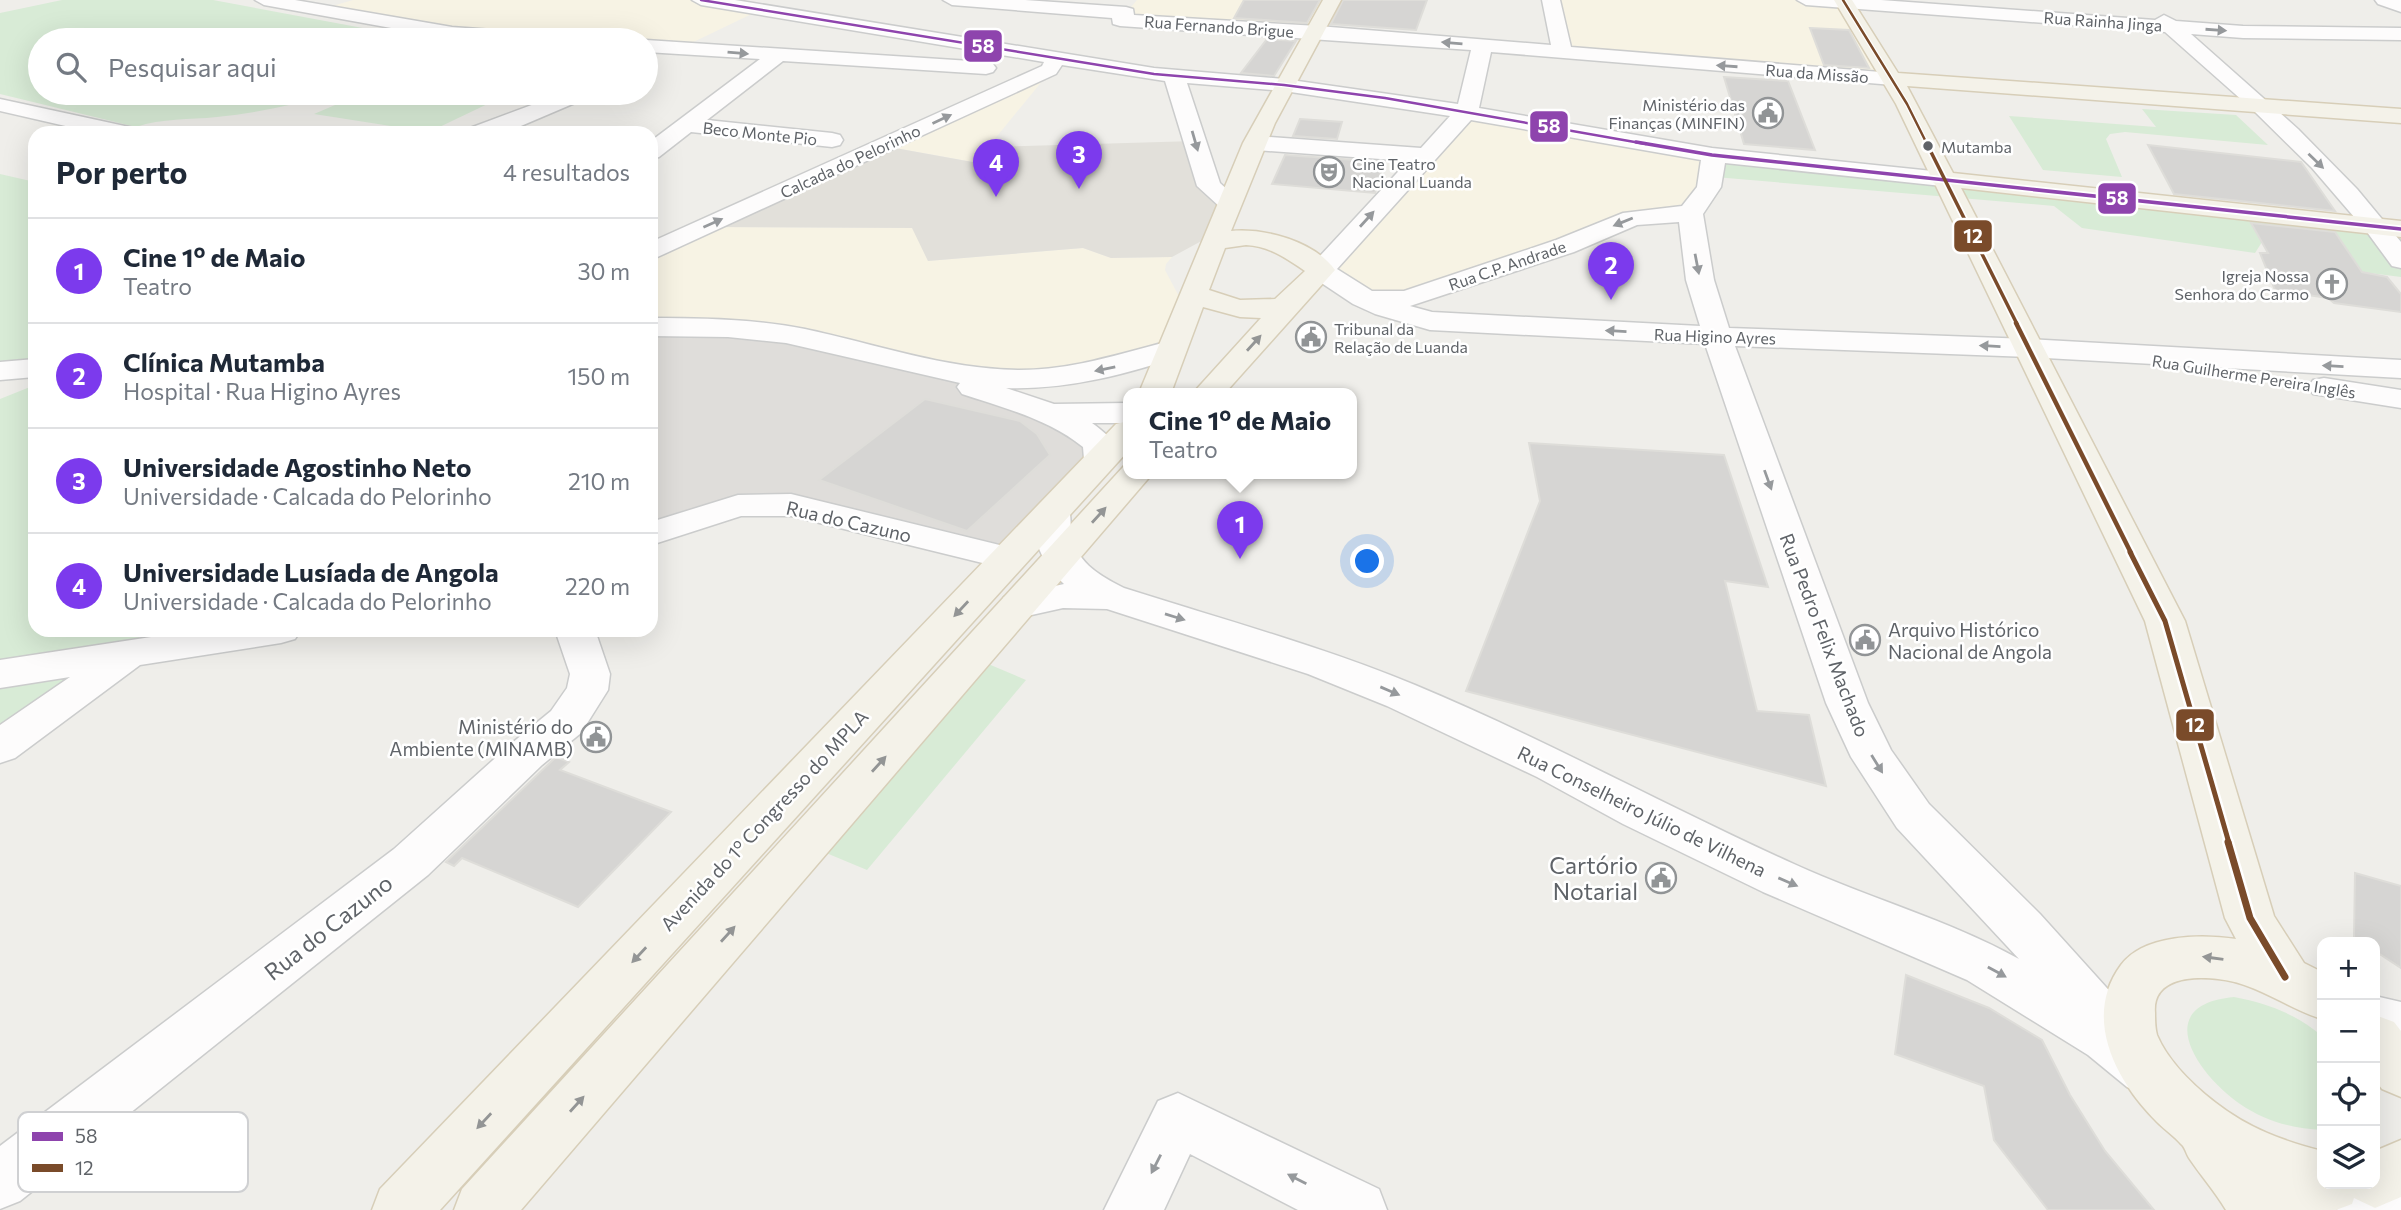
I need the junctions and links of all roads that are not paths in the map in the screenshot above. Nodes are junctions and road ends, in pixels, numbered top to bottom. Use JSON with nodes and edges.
{"nodes":[{"id":1,"x":264,"y":0,"type":"edge"},
{"id":2,"x":353,"y":0,"type":"edge"},
{"id":3,"x":701,"y":0,"type":"edge"},
{"id":4,"x":780,"y":0,"type":"edge"},
{"id":5,"x":954,"y":0,"type":"edge"},
{"id":6,"x":1332,"y":0,"type":"edge"},
{"id":7,"x":1551,"y":0,"type":"edge"},
{"id":8,"x":1806,"y":0,"type":"edge"},
{"id":9,"x":2384,"y":0,"type":"edge"},
{"id":10,"x":1843,"y":1,"type":"edge"},
{"id":11,"x":2007,"y":7,"type":"edge"},
{"id":12,"x":2401,"y":7,"type":"edge"},
{"id":13,"x":323,"y":9,"type":"junction"},
{"id":14,"x":2149,"y":9,"type":"dead end"},
{"id":15,"x":760,"y":10,"type":"junction"},
{"id":16,"x":1128,"y":11,"type":"edge"},
{"id":17,"x":2170,"y":27,"type":"junction"},
{"id":18,"x":425,"y":28,"type":"edge"},
{"id":19,"x":897,"y":32,"type":"junction"},
{"id":20,"x":1318,"y":32,"type":"junction"},
{"id":21,"x":2401,"y":34,"type":"edge"},
{"id":22,"x":1482,"y":46,"type":"junction"},
{"id":23,"x":658,"y":47,"type":"edge"},
{"id":24,"x":681,"y":48,"type":"junction"},
{"id":25,"x":1562,"y":52,"type":"junction"},
{"id":26,"x":777,"y":56,"type":"junction"},
{"id":27,"x":658,"y":59,"type":"edge"},
{"id":28,"x":844,"y":60,"type":"junction"},
{"id":29,"x":1046,"y":61,"type":"junction"},
{"id":30,"x":1164,"y":75,"type":"junction"},
{"id":31,"x":1895,"y":82,"type":"junction"},
{"id":32,"x":1284,"y":85,"type":"junction"},
{"id":33,"x":0,"y":105,"type":"edge"},
{"id":34,"x":553,"y":105,"type":"edge"},
{"id":35,"x":2263,"y":109,"type":"junction"},
{"id":36,"x":1467,"y":111,"type":"junction"},
{"id":37,"x":27,"y":112,"type":"junction"},
{"id":38,"x":0,"y":116,"type":"edge"},
{"id":39,"x":2401,"y":118,"type":"edge"},
{"id":40,"x":689,"y":125,"type":"junction"},
{"id":41,"x":92,"y":126,"type":"edge"},
{"id":42,"x":501,"y":126,"type":"edge"},
{"id":43,"x":832,"y":140,"type":"dead end"},
{"id":44,"x":1256,"y":143,"type":"junction"},
{"id":45,"x":1426,"y":155,"type":"junction"},
{"id":46,"x":1712,"y":155,"type":"junction"},
{"id":47,"x":658,"y":158,"type":"edge"},
{"id":48,"x":1942,"y":179,"type":"junction"},
{"id":49,"x":1233,"y":192,"type":"junction"},
{"id":50,"x":1690,"y":213,"type":"junction"},
{"id":51,"x":2389,"y":228,"type":"edge"},
{"id":52,"x":1277,"y":240,"type":"junction"},
{"id":53,"x":1214,"y":243,"type":"junction"},
{"id":54,"x":658,"y":248,"type":"edge"},
{"id":55,"x":2401,"y":260,"type":"edge"},
{"id":56,"x":1327,"y":274,"type":"junction"},
{"id":57,"x":1193,"y":293,"type":"junction"},
{"id":58,"x":1363,"y":298,"type":"junction"},
{"id":59,"x":1289,"y":304,"type":"junction"},
{"id":60,"x":658,"y":327,"type":"edge"},
{"id":61,"x":1717,"y":336,"type":"junction"},
{"id":62,"x":2029,"y":348,"type":"junction"},
{"id":63,"x":1170,"y":350,"type":"junction"},
{"id":64,"x":2107,"y":353,"type":"junction"},
{"id":65,"x":28,"y":369,"type":"edge"},
{"id":66,"x":925,"y":369,"type":"junction"},
{"id":67,"x":2401,"y":369,"type":"edge"},
{"id":68,"x":0,"y":371,"type":"edge"},
{"id":69,"x":1157,"y":388,"type":"edge"},
{"id":70,"x":1209,"y":388,"type":"edge"},
{"id":71,"x":2401,"y":399,"type":"edge"},
{"id":72,"x":1042,"y":413,"type":"junction"},
{"id":73,"x":1123,"y":413,"type":"edge"},
{"id":74,"x":1123,"y":436,"type":"edge"},
{"id":75,"x":1101,"y":459,"type":"junction"},
{"id":76,"x":1131,"y":479,"type":"edge"},
{"id":77,"x":1053,"y":511,"type":"junction"},
{"id":78,"x":658,"y":532,"type":"edge"},
{"id":79,"x":1061,"y":557,"type":"junction"},
{"id":80,"x":1007,"y":558,"type":"junction"},
{"id":81,"x":1110,"y":597,"type":"junction"},
{"id":82,"x":1018,"y":606,"type":"junction"},
{"id":83,"x":240,"y":637,"type":"edge"},
{"id":84,"x":577,"y":637,"type":"edge"},
{"id":85,"x":128,"y":656,"type":"junction"},
{"id":86,"x":0,"y":674,"type":"edge"},
{"id":87,"x":0,"y":747,"type":"edge"},
{"id":88,"x":2304,"y":987,"type":"edge"},
{"id":89,"x":2380,"y":1020,"type":"edge"},
{"id":90,"x":2401,"y":1026,"type":"edge"},
{"id":91,"x":2380,"y":1046,"type":"edge"},
{"id":92,"x":2401,"y":1072,"type":"edge"},
{"id":93,"x":2168,"y":1093,"type":"junction"},
{"id":94,"x":89,"y":1112,"type":"edge"},
{"id":95,"x":18,"y":1167,"type":"edge"},
{"id":96,"x":2401,"y":1168,"type":"edge"},
{"id":97,"x":2317,"y":1178,"type":"edge"},
{"id":98,"x":2380,"y":1178,"type":"edge"},
{"id":99,"x":0,"y":1181,"type":"edge"},
{"id":100,"x":2318,"y":1189,"type":"edge"},
{"id":101,"x":2364,"y":1189,"type":"edge"},
{"id":102,"x":2401,"y":1198,"type":"edge"},
{"id":103,"x":401,"y":1210,"type":"edge"},
{"id":104,"x":483,"y":1210,"type":"edge"},
{"id":105,"x":1133,"y":1210,"type":"edge"},
{"id":106,"x":1358,"y":1210,"type":"edge"},
{"id":107,"x":2259,"y":1210,"type":"edge"},
{"id":108,"x":2290,"y":1210,"type":"edge"}],
"edges":[{"from":1,"to":13,"type":"street"},
{"from":2,"to":13,"type":"street"},
{"from":3,"to":15,"type":"street"},
{"from":4,"to":15,"type":"street"},
{"from":5,"to":16,"type":"street","name":"Rua Fernando Brigue"},
{"from":5,"to":19,"type":"street"},
{"from":6,"to":20,"type":"main road"},
{"from":7,"to":25,"type":"street"},
{"from":8,"to":10,"type":"street","name":"Rua Rainha Jinga"},
{"from":9,"to":12,"type":"street"},
{"from":10,"to":11,"type":"street","name":"Rua Rainha Jinga"},
{"from":10,"to":31,"type":"main road"},
{"from":11,"to":17,"type":"street","name":"Rua Rainha Jinga"},
{"from":13,"to":18,"type":"street"},
{"from":14,"to":17,"type":"street"},
{"from":15,"to":19,"type":"street"},
{"from":15,"to":24,"type":"street"},
{"from":16,"to":20,"type":"street","name":"Rua Fernando Brigue"},
{"from":16,"to":29,"type":"street"},
{"from":17,"to":21,"type":"street","name":"Rua Rainha Jinga","one_way":true},
{"from":17,"to":35,"type":"street"},
{"from":19,"to":28,"type":"street"},
{"from":19,"to":29,"type":"street"},
{"from":22,"to":20,"type":"street","name":"Rua da Missão","one_way":true},
{"from":20,"to":32,"type":"main road"},
{"from":22,"to":25,"type":"street","name":"Rua da Missão"},
{"from":22,"to":36,"type":"street"},
{"from":23,"to":24,"type":"street"},
{"from":24,"to":26,"type":"street","one_way":true},
{"from":24,"to":27,"type":"street"},
{"from":31,"to":25,"type":"street","name":"Rua da Missão","one_way":true},
{"from":26,"to":28,"type":"street"},
{"from":26,"to":40,"type":"street"},
{"from":28,"to":29,"type":"street"},
{"from":29,"to":30,"type":"street"},
{"from":54,"to":29,"type":"street","name":"Calcada do Pelorinho","one_way":true},
{"from":30,"to":32,"type":"street"},
{"from":30,"to":49,"type":"street","one_way":true},
{"from":31,"to":35,"type":"main road","name":"Rua da Missão"},
{"from":31,"to":48,"type":"main road"},
{"from":32,"to":36,"type":"street"},
{"from":32,"to":44,"type":"main road"},
{"from":33,"to":37,"type":"street"},
{"from":34,"to":42,"type":"street"},
{"from":35,"to":39,"type":"main road","name":"Rua da Missão"},
{"from":35,"to":51,"type":"street","one_way":true},
{"from":36,"to":45,"type":"street"},
{"from":36,"to":46,"type":"street"},
{"from":37,"to":38,"type":"street"},
{"from":37,"to":41,"type":"street"},
{"from":40,"to":43,"type":"street","name":"Beco Monte Pio"},
{"from":40,"to":47,"type":"street"},
{"from":44,"to":45,"type":"street"},
{"from":44,"to":49,"type":"main road"},
{"from":56,"to":45,"type":"street","one_way":true},
{"from":46,"to":48,"type":"street"},
{"from":46,"to":50,"type":"street"},
{"from":48,"to":51,"type":"main road"},
{"from":48,"to":62,"type":"main road"},
{"from":49,"to":52,"type":"main road"},
{"from":49,"to":53,"type":"main road"},
{"from":50,"to":58,"type":"street","name":"Rua C.P. Andrade","one_way":true},
{"from":50,"to":61,"type":"street","name":"Rua Pedro Felix Machado","one_way":true},
{"from":51,"to":55,"type":"street"},
{"from":52,"to":53,"type":"main road"},
{"from":52,"to":56,"type":"main road"},
{"from":53,"to":57,"type":"main road"},
{"from":56,"to":58,"type":"street","name":"Rua Higino Ayres"},
{"from":56,"to":59,"type":"main road"},
{"from":57,"to":59,"type":"main road"},
{"from":57,"to":63,"type":"main road"},
{"from":61,"to":58,"type":"street","name":"Rua Higino Ayres","one_way":true},
{"from":70,"to":59,"type":"main road","one_way":true},
{"from":60,"to":66,"type":"street"},
{"from":62,"to":61,"type":"street","name":"Rua Higino Ayres","one_way":true},
{"from":61,"to":93,"type":"street","name":"Rua Pedro Felix Machado","one_way":true},
{"from":62,"to":64,"type":"street","name":"Rua Higino Ayres"},
{"from":62,"to":88,"type":"main road"},
{"from":63,"to":66,"type":"street","one_way":true},
{"from":63,"to":69,"type":"main road"},
{"from":67,"to":64,"type":"street","one_way":true},
{"from":64,"to":71,"type":"street","name":"Rua Guilherme Pereira Inglês"},
{"from":65,"to":68,"type":"street"},
{"from":66,"to":72,"type":"street"},
{"from":72,"to":73,"type":"street"},
{"from":72,"to":75,"type":"street"},
{"from":74,"to":75,"type":"main road","name":"Avenida do 1º Congresso do MPLA"},
{"from":75,"to":77,"type":"main road","name":"Avenida do 1º Congresso do MPLA"},
{"from":79,"to":76,"type":"main road","one_way":true},
{"from":77,"to":79,"type":"street"},
{"from":77,"to":80,"type":"main road","name":"Avenida do 1º Congresso do MPLA"},
{"from":78,"to":80,"type":"street","name":"Rua do Cazuno"},
{"from":79,"to":81,"type":"street","name":"Rua Conselheiro Júlio de Vilhena"},
{"from":79,"to":82,"type":"main road"},
{"from":80,"to":103,"type":"main road","name":"Avenida do 1º Congresso do MPLA","one_way":true},
{"from":81,"to":82,"type":"street","name":"Rua Conselheiro Júlio de Vilhena"},
{"from":81,"to":93,"type":"street","name":"Rua Conselheiro Júlio de Vilhena","one_way":true},
{"from":104,"to":82,"type":"main road","one_way":true},
{"from":83,"to":85,"type":"street"},
{"from":84,"to":94,"type":"street","name":"Rua do Cazuno"},
{"from":85,"to":86,"type":"street"},
{"from":85,"to":87,"type":"street"},
{"from":88,"to":93,"type":"main road","one_way":true},
{"from":89,"to":90,"type":"street"},
{"from":91,"to":92,"type":"main road"},
{"from":93,"to":97,"type":"main road"},
{"from":93,"to":107,"type":"main road"},
{"from":95,"to":99,"type":"street","name":"Rua do Cazuno"},
{"from":96,"to":98,"type":"main road"},
{"from":100,"to":108,"type":"main road"},
{"from":101,"to":102,"type":"street"},
{"from":106,"to":105,"type":"street","one_way":true}]}
